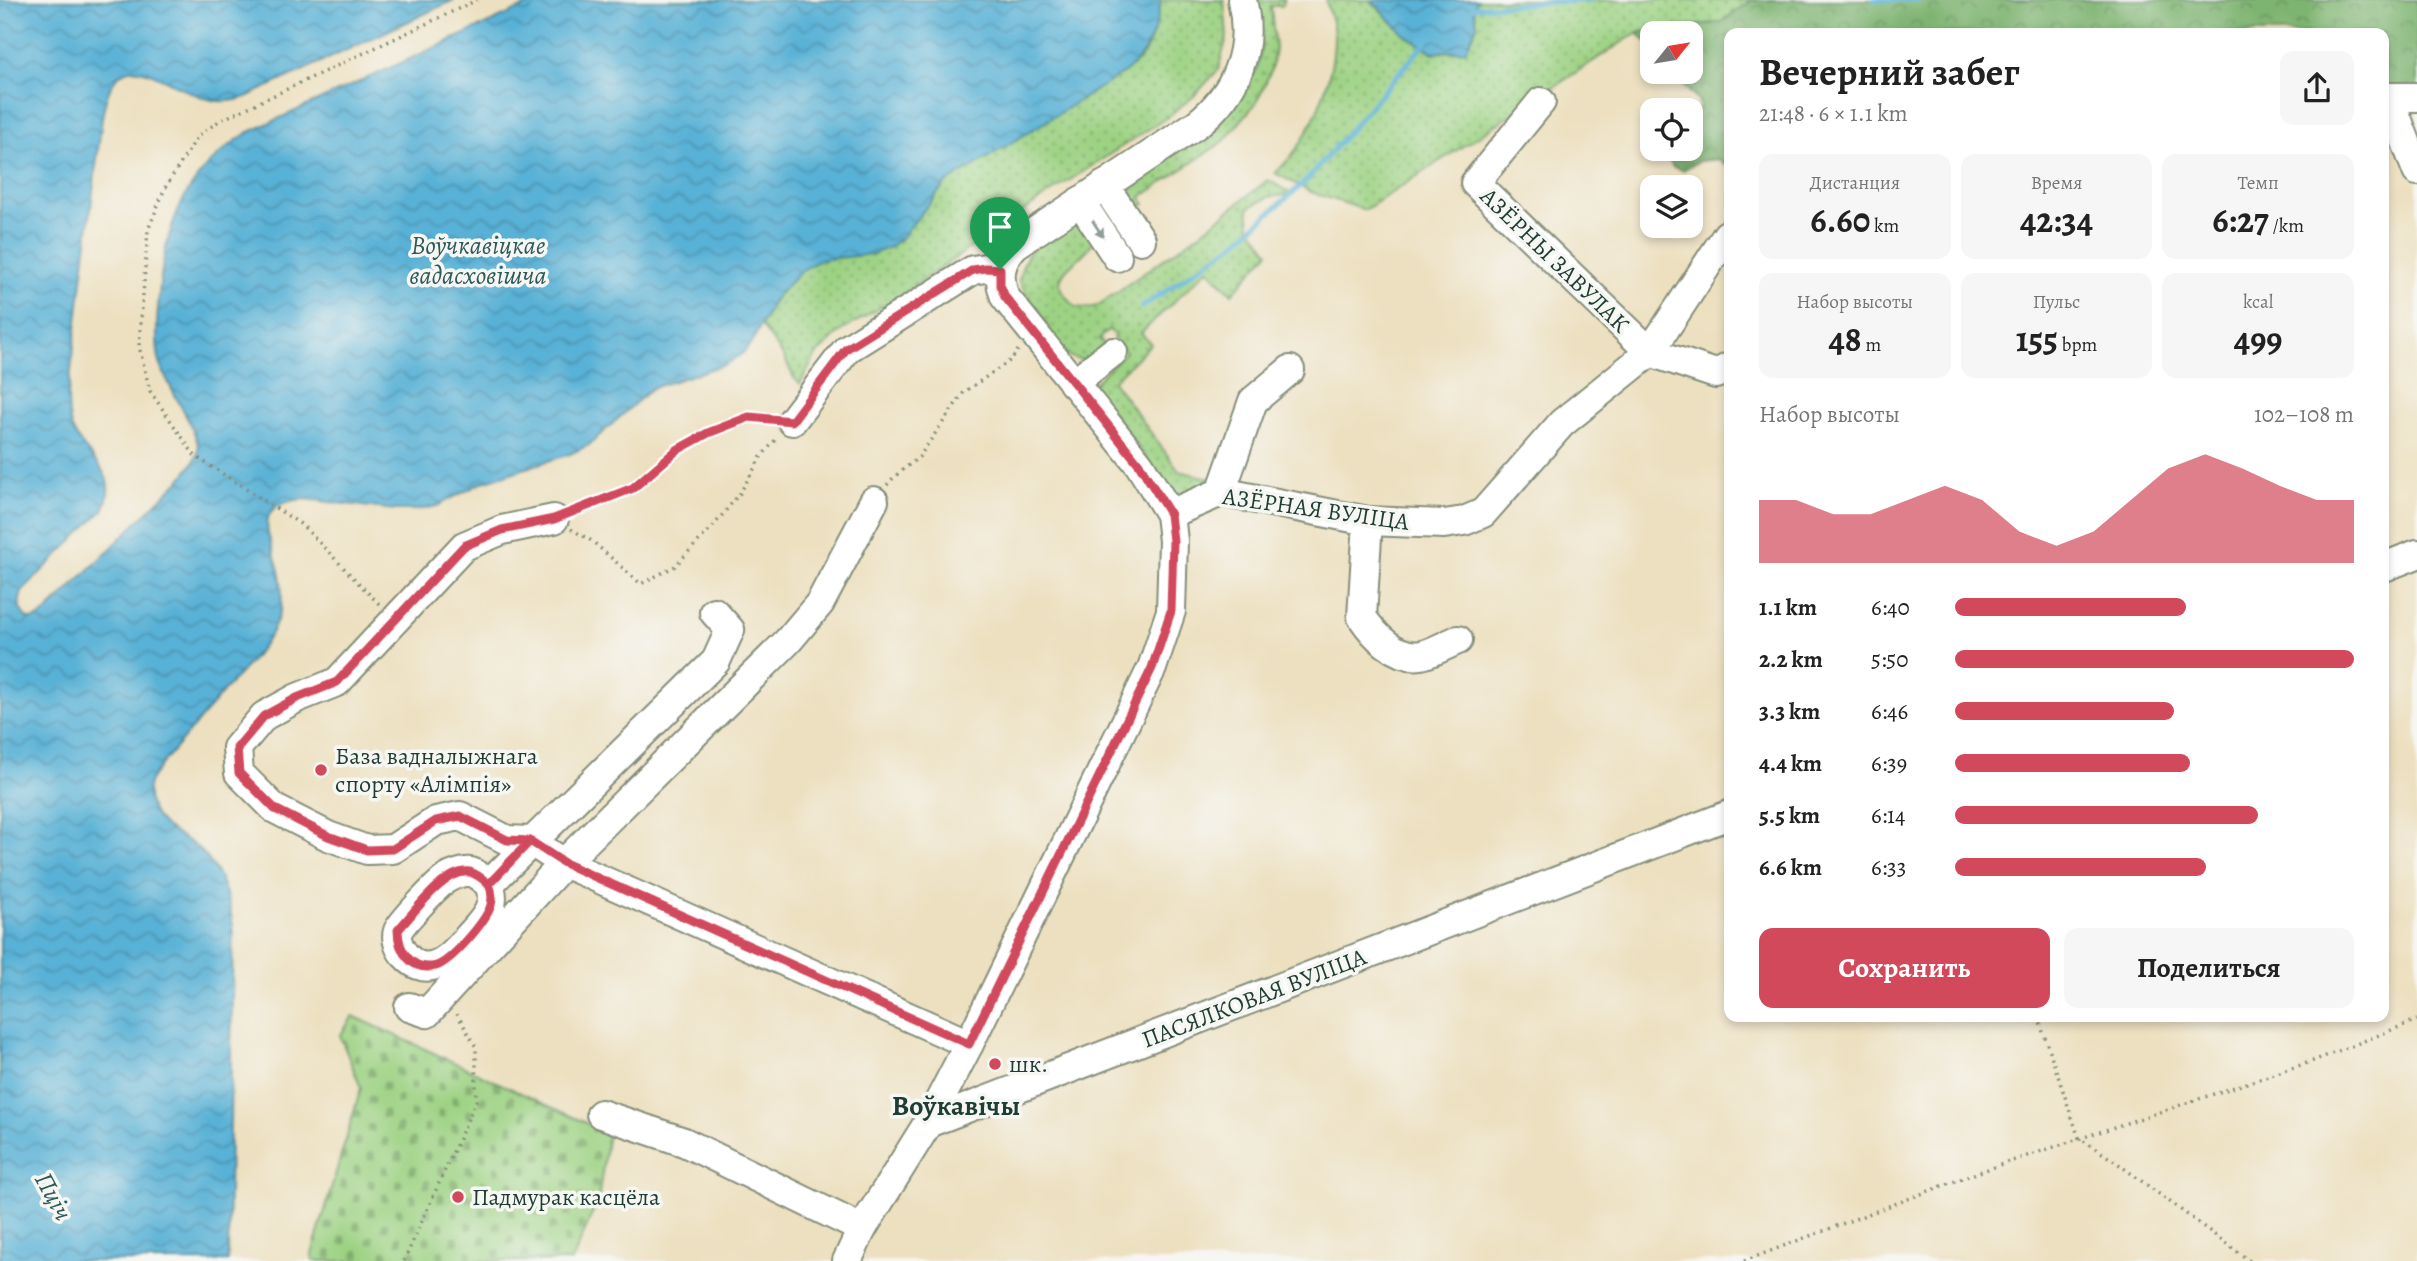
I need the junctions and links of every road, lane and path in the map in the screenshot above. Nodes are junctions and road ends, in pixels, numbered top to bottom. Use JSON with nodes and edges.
{"nodes":[{"id":1,"x":477,"y":0,"type":"edge"},
{"id":2,"x":1242,"y":0,"type":"edge"},
{"id":3,"x":2389,"y":97,"type":"edge"},
{"id":4,"x":2417,"y":97,"type":"edge"},
{"id":5,"x":1541,"y":102,"type":"dead end"},
{"id":6,"x":2389,"y":104,"type":"edge"},
{"id":7,"x":2417,"y":171,"type":"edge"},
{"id":8,"x":1104,"y":185,"type":"junction"},
{"id":9,"x":1080,"y":201,"type":"junction"},
{"id":10,"x":1141,"y":240,"type":"dead end"},
{"id":11,"x":1724,"y":240,"type":"edge"},
{"id":12,"x":1117,"y":257,"type":"dead end"},
{"id":13,"x":1000,"y":269,"type":"junction"},
{"id":14,"x":1031,"y":330,"type":"junction"},
{"id":15,"x":1112,"y":352,"type":"dead end"},
{"id":16,"x":1650,"y":352,"type":"junction"},
{"id":17,"x":1290,"y":370,"type":"dead end"},
{"id":18,"x":1724,"y":374,"type":"edge"},
{"id":19,"x":1073,"y":383,"type":"junction"},
{"id":20,"x":792,"y":421,"type":"junction"},
{"id":21,"x":1221,"y":492,"type":"junction"},
{"id":22,"x":874,"y":502,"type":"joint"},
{"id":23,"x":1170,"y":514,"type":"junction"},
{"id":24,"x":554,"y":519,"type":"junction"},
{"id":25,"x":1368,"y":521,"type":"junction"},
{"id":26,"x":2417,"y":554,"type":"edge"},
{"id":27,"x":2389,"y":565,"type":"edge"},
{"id":28,"x":714,"y":612,"type":"dead end"},
{"id":29,"x":395,"y":621,"type":"junction"},
{"id":30,"x":1458,"y":640,"type":"dead end"},
{"id":31,"x":1724,"y":817,"type":"edge"},
{"id":32,"x":530,"y":841,"type":"junction"},
{"id":33,"x":564,"y":863,"type":"junction"},
{"id":34,"x":489,"y":884,"type":"dead end"},
{"id":35,"x":446,"y":992,"type":"junction"},
{"id":36,"x":409,"y":1007,"type":"dead end"},
{"id":37,"x":2417,"y":1020,"type":"edge"},
{"id":38,"x":2040,"y":1022,"type":"edge"},
{"id":39,"x":969,"y":1044,"type":"junction"},
{"id":40,"x":601,"y":1114,"type":"dead end"},
{"id":41,"x":928,"y":1123,"type":"junction"},
{"id":42,"x":2080,"y":1138,"type":"junction"},
{"id":43,"x":862,"y":1229,"type":"junction"},
{"id":44,"x":404,"y":1261,"type":"edge"},
{"id":45,"x":847,"y":1261,"type":"edge"},
{"id":46,"x":1744,"y":1261,"type":"edge"},
{"id":47,"x":2250,"y":1261,"type":"edge"}],
"edges":[{"from":1,"to":29,"type":"path"},
{"from":2,"to":8,"type":"street"},
{"from":3,"to":4,"type":"street"},
{"from":5,"to":16,"type":"street","name":"АЗЁРНЫ ЗАВУЛАК"},
{"from":6,"to":7,"type":"street"},
{"from":8,"to":9,"type":"street"},
{"from":8,"to":10,"type":"street"},
{"from":9,"to":12,"type":"street","one_way":true},
{"from":9,"to":13,"type":"street"},
{"from":11,"to":16,"type":"street","name":"АЗЁРНАЯ ВУЛІЦА"},
{"from":13,"to":14,"type":"street"},
{"from":13,"to":20,"type":"street"},
{"from":14,"to":19,"type":"street"},
{"from":14,"to":22,"type":"path"},
{"from":15,"to":19,"type":"street"},
{"from":16,"to":18,"type":"street"},
{"from":16,"to":25,"type":"street","name":"АЗЁРНАЯ ВУЛІЦА"},
{"from":17,"to":21,"type":"street"},
{"from":19,"to":23,"type":"street"},
{"from":20,"to":24,"type":"path"},
{"from":20,"to":24,"type":"path"},
{"from":21,"to":23,"type":"street","name":"АЗЁРНАЯ ВУЛІЦА"},
{"from":21,"to":25,"type":"street","name":"АЗЁРНАЯ ВУЛІЦА"},
{"from":22,"to":33,"type":"street"},
{"from":23,"to":39,"type":"street"},
{"from":24,"to":29,"type":"street"},
{"from":25,"to":30,"type":"street"},
{"from":26,"to":27,"type":"street"},
{"from":28,"to":32,"type":"street"},
{"from":29,"to":32,"type":"street"},
{"from":31,"to":41,"type":"street","name":"ПАСЯЛКОВАЯ ВУЛІЦА"},
{"from":32,"to":33,"type":"street"},
{"from":32,"to":34,"type":"street"},
{"from":33,"to":35,"type":"street"},
{"from":33,"to":39,"type":"street"},
{"from":35,"to":36,"type":"street"},
{"from":35,"to":44,"type":"path"},
{"from":37,"to":42,"type":"path"},
{"from":38,"to":42,"type":"path"},
{"from":39,"to":41,"type":"street"},
{"from":40,"to":43,"type":"street"},
{"from":41,"to":43,"type":"street"},
{"from":42,"to":46,"type":"path"},
{"from":42,"to":47,"type":"path"},
{"from":43,"to":45,"type":"street"}]}
